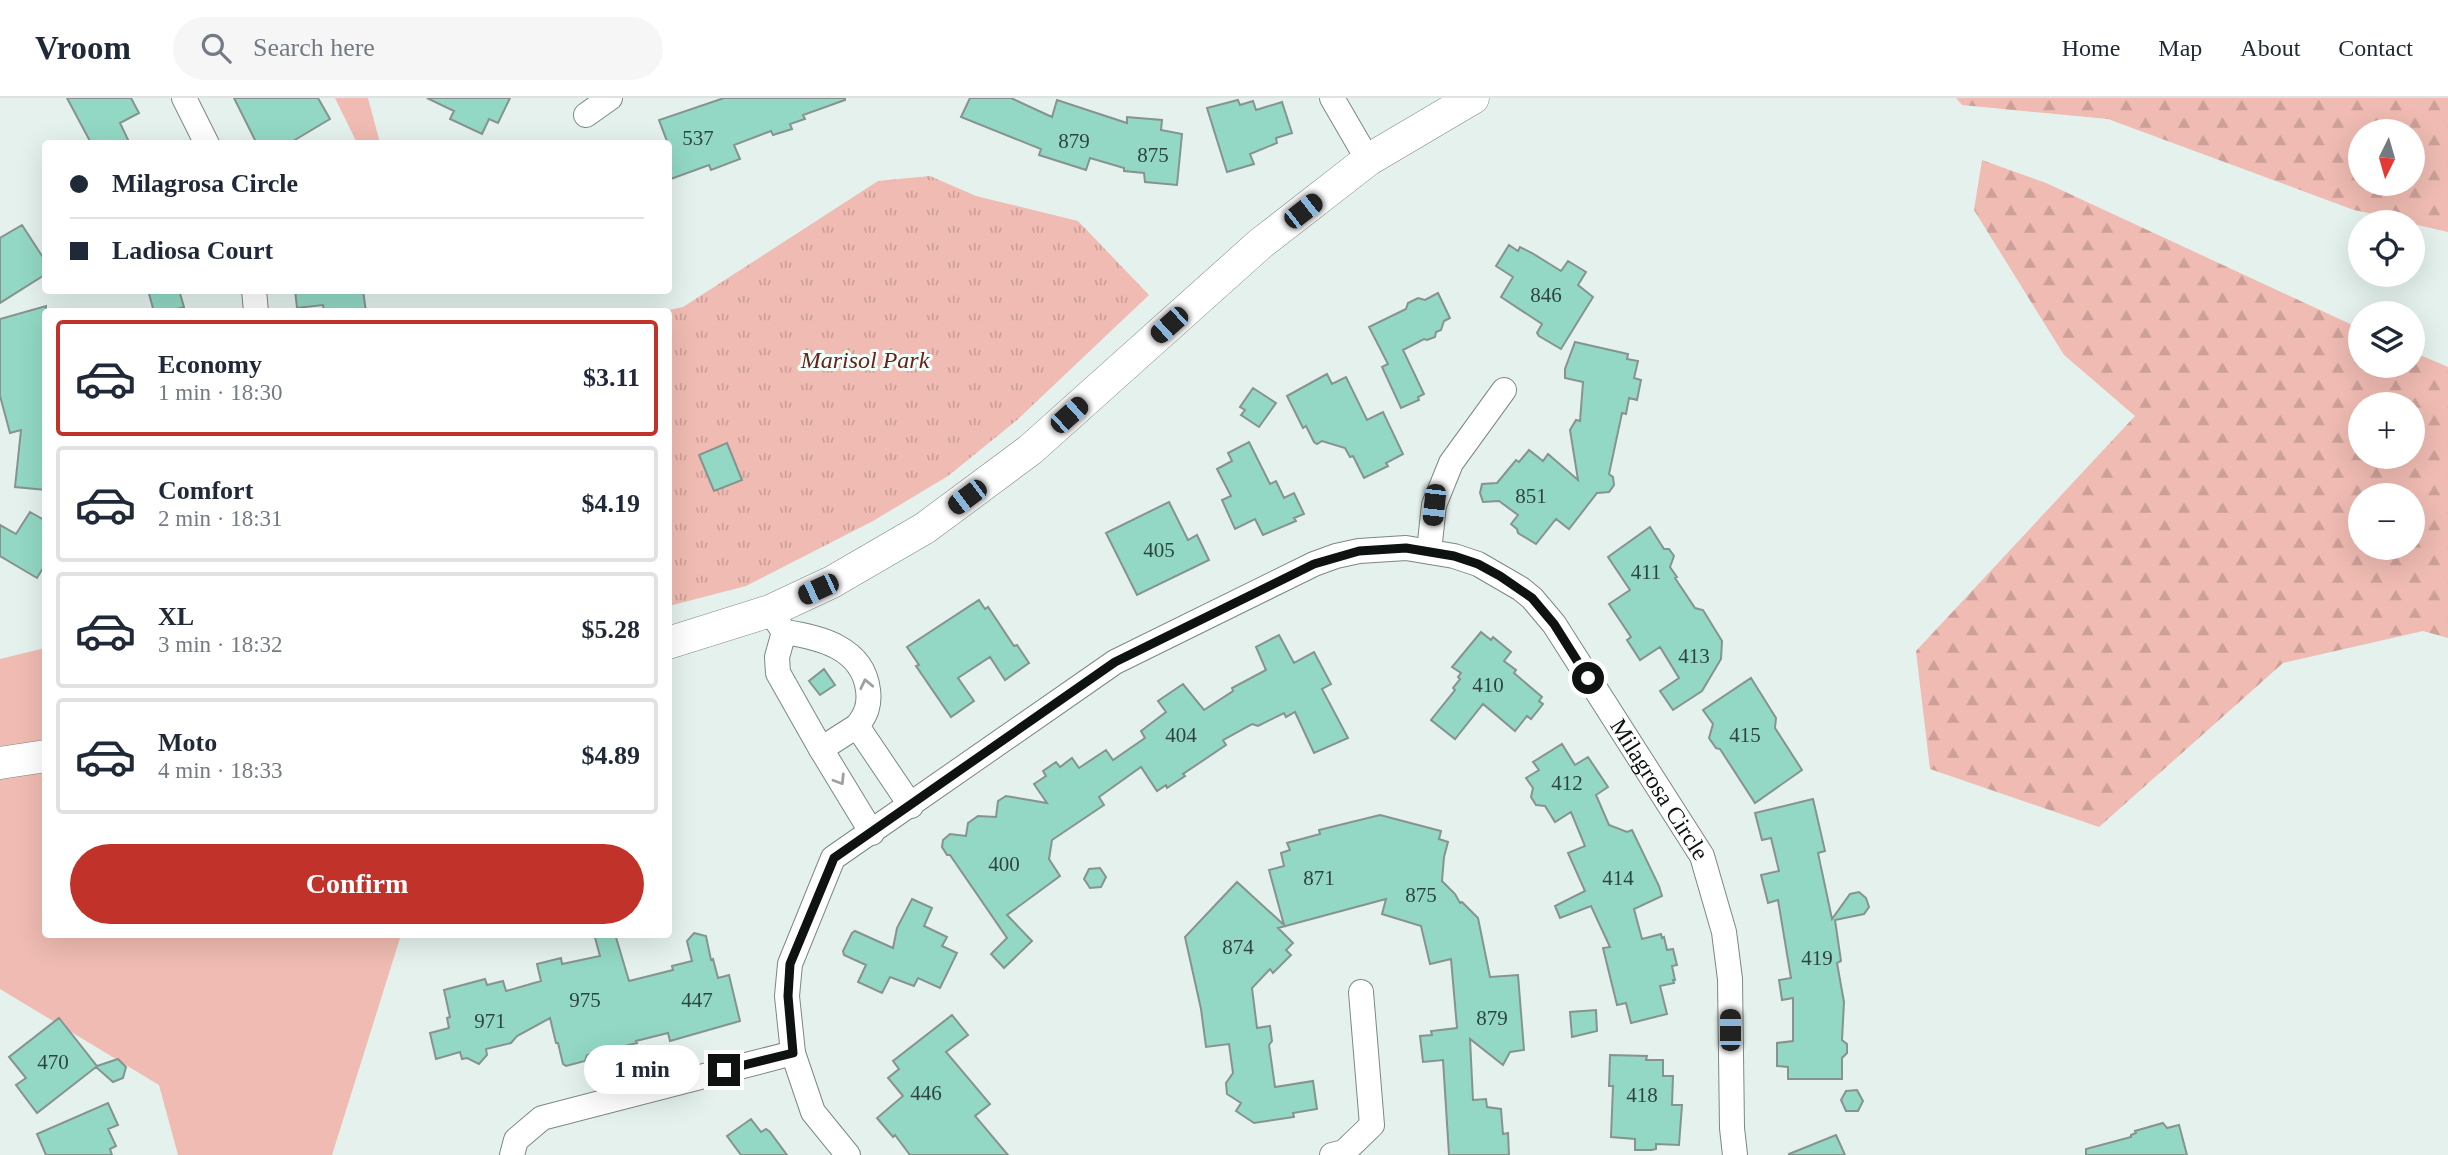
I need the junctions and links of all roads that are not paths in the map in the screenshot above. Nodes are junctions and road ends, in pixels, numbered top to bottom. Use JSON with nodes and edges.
{"nodes":[{"id":1,"x":184,"y":98,"type":"edge"},
{"id":2,"x":610,"y":98,"type":"edge"},
{"id":3,"x":1332,"y":98,"type":"edge"},
{"id":4,"x":1473,"y":98,"type":"edge"},
{"id":5,"x":586,"y":115,"type":"dead end"},
{"id":6,"x":205,"y":140,"type":"edge"},
{"id":7,"x":1368,"y":160,"type":"junction"},
{"id":8,"x":1504,"y":390,"type":"dead end"},
{"id":9,"x":1429,"y":551,"type":"junction"},
{"id":10,"x":777,"y":621,"type":"junction"},
{"id":11,"x":672,"y":642,"type":"edge"},
{"id":12,"x":857,"y":726,"type":"junction"},
{"id":13,"x":821,"y":749,"type":"junction"},
{"id":14,"x":42,"y":757,"type":"edge"},
{"id":15,"x":0,"y":763,"type":"edge"},
{"id":16,"x":911,"y":806,"type":"junction"},
{"id":17,"x":873,"y":833,"type":"junction"},
{"id":18,"x":1361,"y":992,"type":"dead end"},
{"id":19,"x":793,"y":1053,"type":"junction"},
{"id":20,"x":512,"y":1155,"type":"edge"},
{"id":21,"x":848,"y":1155,"type":"edge"},
{"id":22,"x":1332,"y":1155,"type":"edge"},
{"id":23,"x":1735,"y":1155,"type":"edge"}],
"edges":[{"from":1,"to":6,"type":"street"},
{"from":2,"to":5,"type":"street"},
{"from":3,"to":7,"type":"street"},
{"from":4,"to":7,"type":"street"},
{"from":7,"to":10,"type":"street"},
{"from":8,"to":9,"type":"street"},
{"from":9,"to":16,"type":"street","name":"Milagrosa Circle"},
{"from":9,"to":23,"type":"street","name":"Milagrosa Circle"},
{"from":10,"to":11,"type":"street"},
{"from":12,"to":10,"type":"street","one_way":true},
{"from":10,"to":13,"type":"street"},
{"from":12,"to":13,"type":"street"},
{"from":12,"to":16,"type":"street"},
{"from":13,"to":17,"type":"street","one_way":true},
{"from":14,"to":15,"type":"street"},
{"from":16,"to":17,"type":"street","name":"Milagrosa Circle"},
{"from":17,"to":19,"type":"street","name":"Milagrosa Circle"},
{"from":18,"to":22,"type":"street"},
{"from":19,"to":20,"type":"street"},
{"from":19,"to":21,"type":"street","name":"Milagrosa Circle"}]}
